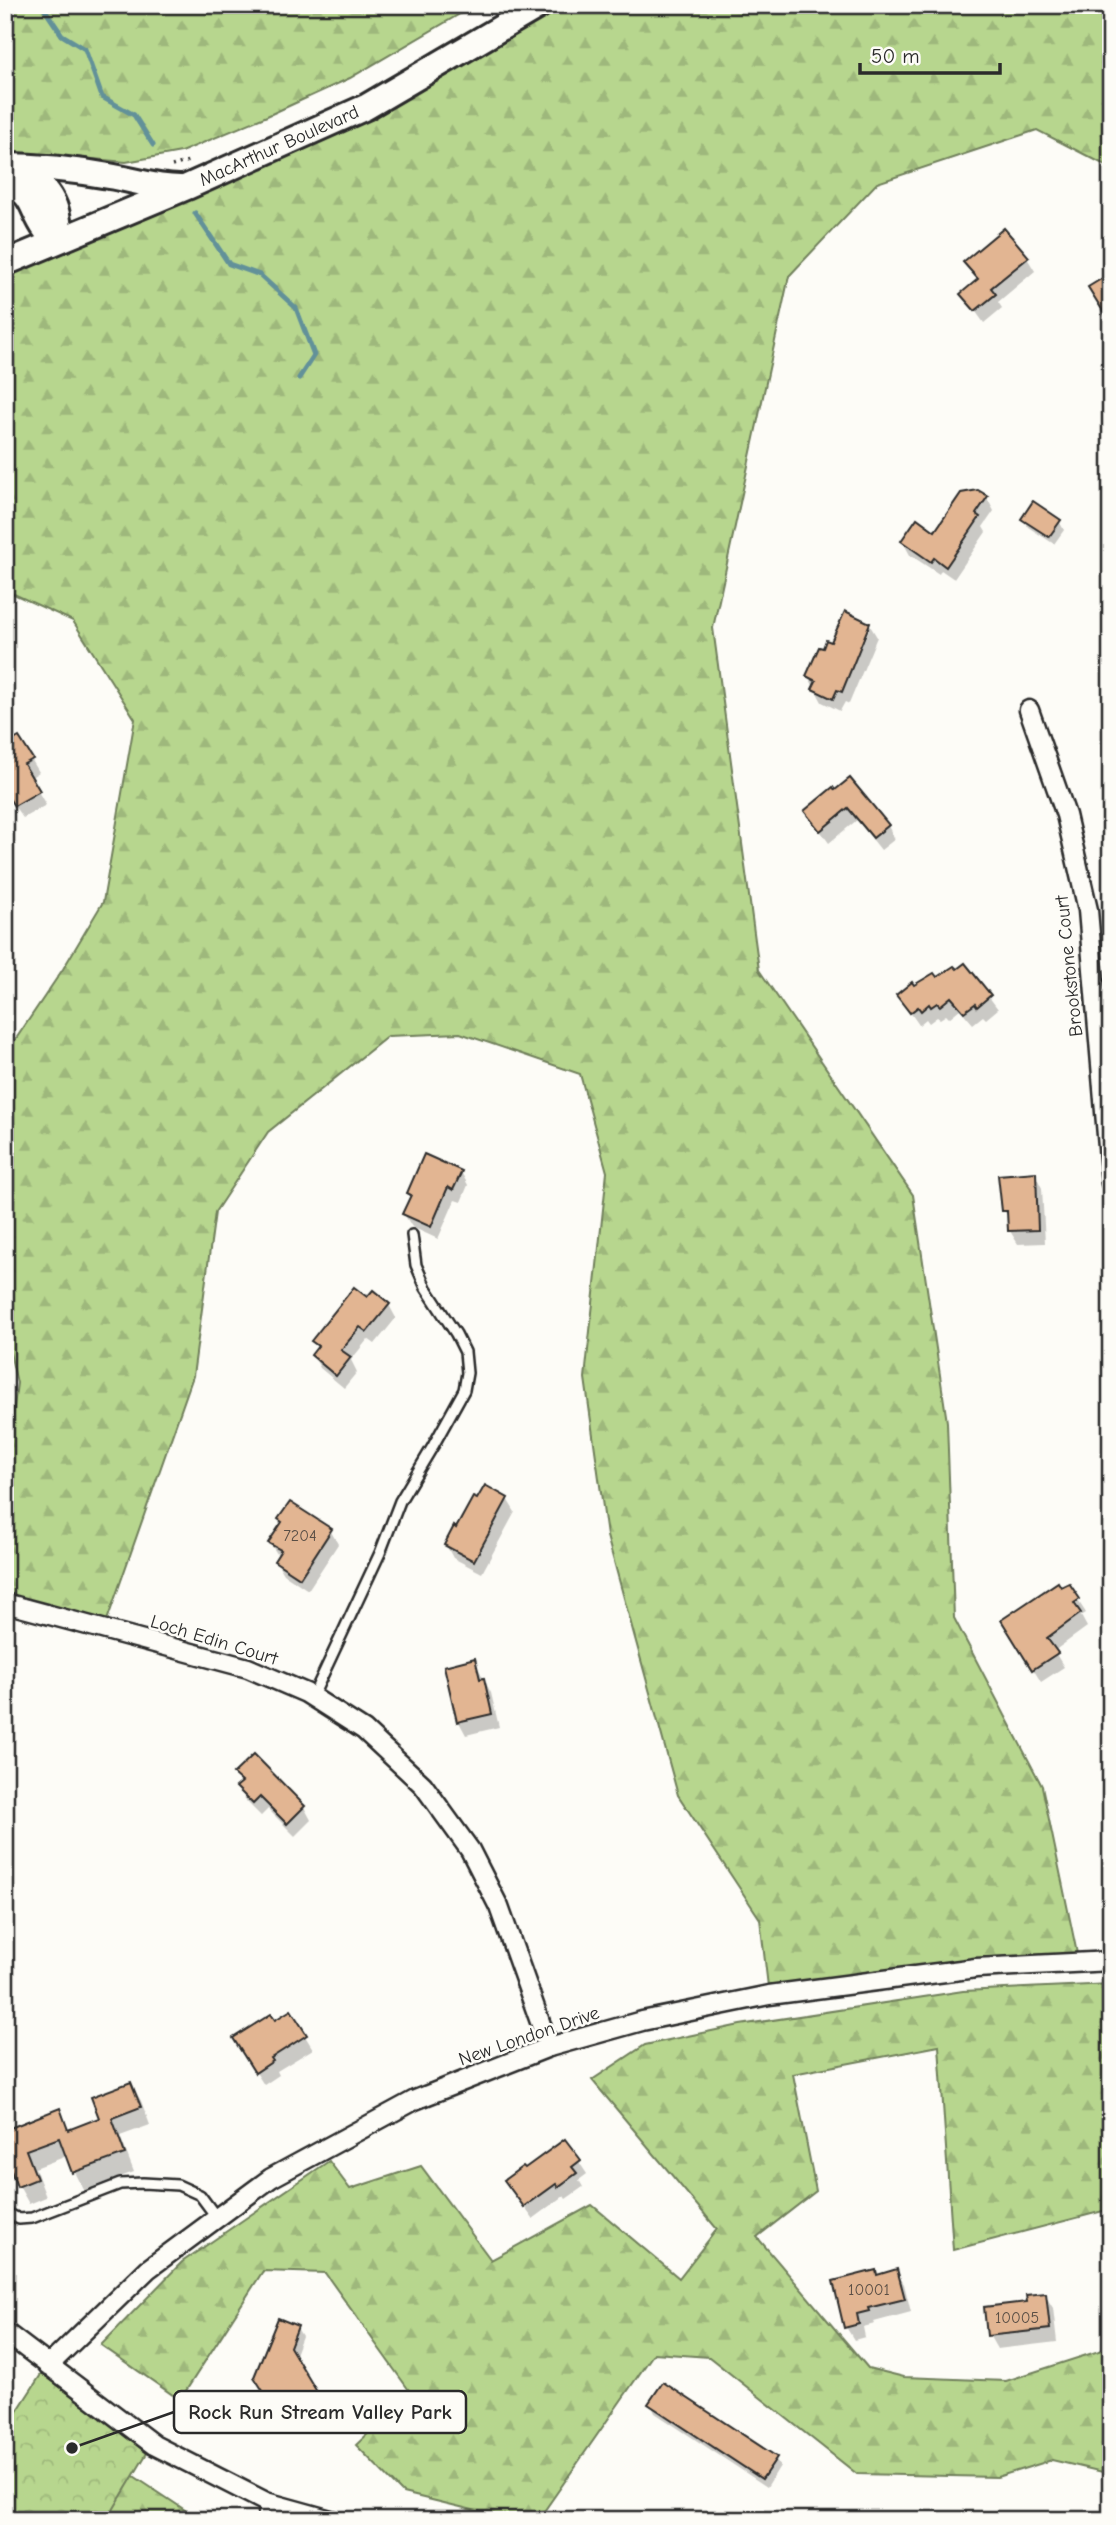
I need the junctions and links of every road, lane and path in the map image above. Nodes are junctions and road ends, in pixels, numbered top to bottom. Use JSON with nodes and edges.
{"nodes":[{"id":1,"x":540,"y":5,"type":"edge"},
{"id":2,"x":6,"y":172,"type":"edge"},
{"id":3,"x":187,"y":187,"type":"junction"},
{"id":4,"x":58,"y":240,"type":"junction"},
{"id":5,"x":5,"y":263,"type":"edge"},
{"id":6,"x":1029,"y":710,"type":"dead end"},
{"id":7,"x":1111,"y":1183,"type":"edge"},
{"id":8,"x":412,"y":1235,"type":"dead end"},
{"id":9,"x":5,"y":1603,"type":"edge"},
{"id":10,"x":312,"y":1698,"type":"junction"},
{"id":11,"x":1111,"y":1961,"type":"edge"},
{"id":12,"x":549,"y":2047,"type":"junction"},
{"id":13,"x":5,"y":2212,"type":"edge"},
{"id":14,"x":217,"y":2218,"type":"junction"},
{"id":15,"x":5,"y":2332,"type":"edge"},
{"id":16,"x":48,"y":2366,"type":"junction"},
{"id":17,"x":266,"y":2502,"type":"junction"},
{"id":18,"x":296,"y":2516,"type":"edge"},
{"id":19,"x":262,"y":2520,"type":"edge"},
{"id":20,"x":331,"y":2520,"type":"edge"}],
"edges":[{"from":1,"to":3,"type":"main road","name":"MacArthur Boulevard"},
{"from":2,"to":3,"type":"main road"},
{"from":2,"to":4,"type":"main road"},
{"from":3,"to":4,"type":"main road","name":"MacArthur Boulevard"},
{"from":4,"to":5,"type":"main road","name":"MacArthur Boulevard"},
{"from":6,"to":7,"type":"street","name":"Brookstone Court"},
{"from":8,"to":10,"type":"lane"},
{"from":9,"to":10,"type":"street","name":"Loch Edin Court"},
{"from":10,"to":12,"type":"street","name":"Loch Edin Court"},
{"from":11,"to":12,"type":"street","name":"New London Drive"},
{"from":12,"to":14,"type":"street","name":"New London Drive"},
{"from":13,"to":14,"type":"lane"},
{"from":14,"to":16,"type":"street","name":"New London Drive"},
{"from":15,"to":16,"type":"street"},
{"from":16,"to":17,"type":"street"},
{"from":17,"to":18,"type":"street"},
{"from":17,"to":19,"type":"lane"},
{"from":18,"to":20,"type":"street"}]}
